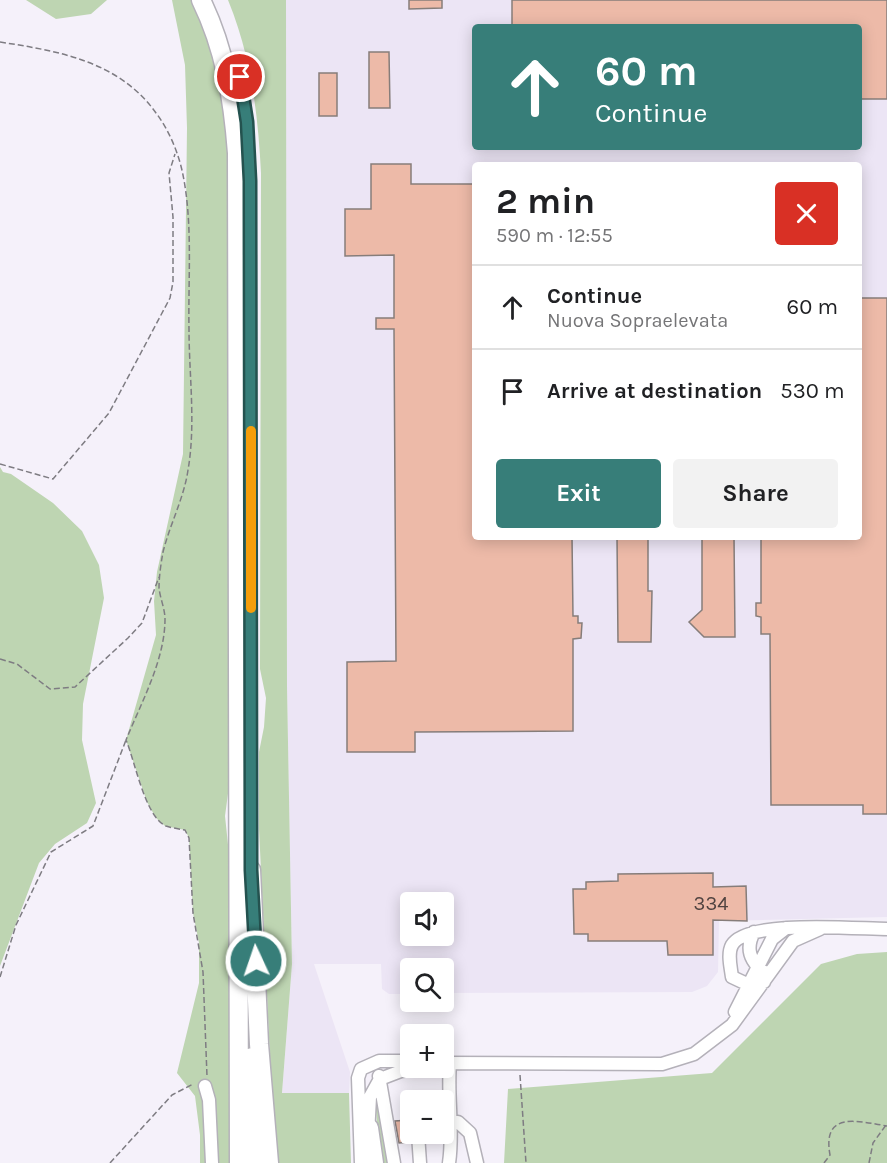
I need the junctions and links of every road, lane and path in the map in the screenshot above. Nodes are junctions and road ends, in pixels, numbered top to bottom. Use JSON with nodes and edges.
{"nodes":[{"id":1,"x":201,"y":0,"type":"edge"},
{"id":2,"x":215,"y":0,"type":"edge"},
{"id":3,"x":0,"y":42,"type":"edge"},
{"id":4,"x":177,"y":153,"type":"junction"},
{"id":5,"x":0,"y":464,"type":"edge"},
{"id":6,"x":160,"y":573,"type":"junction"},
{"id":7,"x":0,"y":659,"type":"edge"},
{"id":8,"x":126,"y":740,"type":"junction"},
{"id":9,"x":251,"y":870,"type":"junction"},
{"id":10,"x":753,"y":926,"type":"junction"},
{"id":11,"x":787,"y":928,"type":"junction"},
{"id":12,"x":820,"y":928,"type":"junction"},
{"id":13,"x":887,"y":929,"type":"edge"},
{"id":14,"x":767,"y":950,"type":"junction"},
{"id":15,"x":779,"y":960,"type":"junction"},
{"id":16,"x":758,"y":968,"type":"junction"},
{"id":17,"x":0,"y":978,"type":"edge"},
{"id":18,"x":767,"y":978,"type":"junction"},
{"id":19,"x":748,"y":986,"type":"junction"},
{"id":20,"x":722,"y":1033,"type":"junction"},
{"id":21,"x":379,"y":1061,"type":"junction"},
{"id":22,"x":400,"y":1061,"type":"edge"},
{"id":23,"x":454,"y":1063,"type":"edge"},
{"id":24,"x":520,"y":1065,"type":"junction"},
{"id":25,"x":362,"y":1070,"type":"junction"},
{"id":26,"x":400,"y":1071,"type":"edge"},
{"id":27,"x":380,"y":1079,"type":"junction"},
{"id":28,"x":205,"y":1086,"type":"junction"},
{"id":29,"x":454,"y":1122,"type":"edge"},
{"id":30,"x":886,"y":1125,"type":"edge"},
{"id":31,"x":369,"y":1128,"type":"junction"},
{"id":32,"x":419,"y":1144,"type":"edge"},
{"id":33,"x":450,"y":1144,"type":"edge"},
{"id":34,"x":110,"y":1163,"type":"edge"},
{"id":35,"x":212,"y":1163,"type":"edge"},
{"id":36,"x":239,"y":1163,"type":"edge"},
{"id":37,"x":252,"y":1163,"type":"edge"},
{"id":38,"x":269,"y":1163,"type":"edge"},
{"id":39,"x":361,"y":1163,"type":"edge"},
{"id":40,"x":367,"y":1163,"type":"edge"},
{"id":41,"x":374,"y":1163,"type":"edge"},
{"id":42,"x":394,"y":1163,"type":"edge"},
{"id":43,"x":420,"y":1163,"type":"edge"},
{"id":44,"x":449,"y":1163,"type":"edge"},
{"id":45,"x":477,"y":1163,"type":"edge"},
{"id":46,"x":526,"y":1163,"type":"edge"},
{"id":47,"x":824,"y":1163,"type":"edge"},
{"id":48,"x":869,"y":1163,"type":"edge"}],
"edges":[{"from":1,"to":36,"type":"highway"},
{"from":2,"to":9,"type":"highway"},
{"from":3,"to":4,"type":"path"},
{"from":4,"to":5,"type":"path"},
{"from":4,"to":6,"type":"path"},
{"from":6,"to":7,"type":"path"},
{"from":6,"to":8,"type":"path"},
{"from":8,"to":17,"type":"path"},
{"from":8,"to":28,"type":"path"},
{"from":9,"to":37,"type":"highway"},
{"from":9,"to":38,"type":"highway"},
{"from":10,"to":11,"type":"street"},
{"from":10,"to":14,"type":"street"},
{"from":10,"to":16,"type":"street"},
{"from":10,"to":19,"type":"street"},
{"from":11,"to":12,"type":"street"},
{"from":11,"to":14,"type":"street"},
{"from":12,"to":13,"type":"street"},
{"from":12,"to":15,"type":"street"},
{"from":14,"to":15,"type":"street"},
{"from":14,"to":16,"type":"street"},
{"from":15,"to":18,"type":"street"},
{"from":16,"to":18,"type":"street"},
{"from":16,"to":19,"type":"street"},
{"from":18,"to":19,"type":"street"},
{"from":18,"to":20,"type":"street"},
{"from":19,"to":20,"type":"street"},
{"from":20,"to":24,"type":"street"},
{"from":21,"to":22,"type":"street"},
{"from":21,"to":25,"type":"street"},
{"from":21,"to":27,"type":"street"},
{"from":23,"to":24,"type":"street"},
{"from":24,"to":46,"type":"path"},
{"from":25,"to":27,"type":"street"},
{"from":25,"to":39,"type":"street"},
{"from":26,"to":27,"type":"street"},
{"from":27,"to":31,"type":"street"},
{"from":27,"to":42,"type":"street"},
{"from":28,"to":34,"type":"path"},
{"from":28,"to":35,"type":"street"},
{"from":29,"to":45,"type":"street"},
{"from":30,"to":47,"type":"path"},
{"from":30,"to":48,"type":"path"},
{"from":31,"to":40,"type":"street"},
{"from":31,"to":41,"type":"highway"},
{"from":32,"to":43,"type":"street"},
{"from":33,"to":44,"type":"street"}]}
